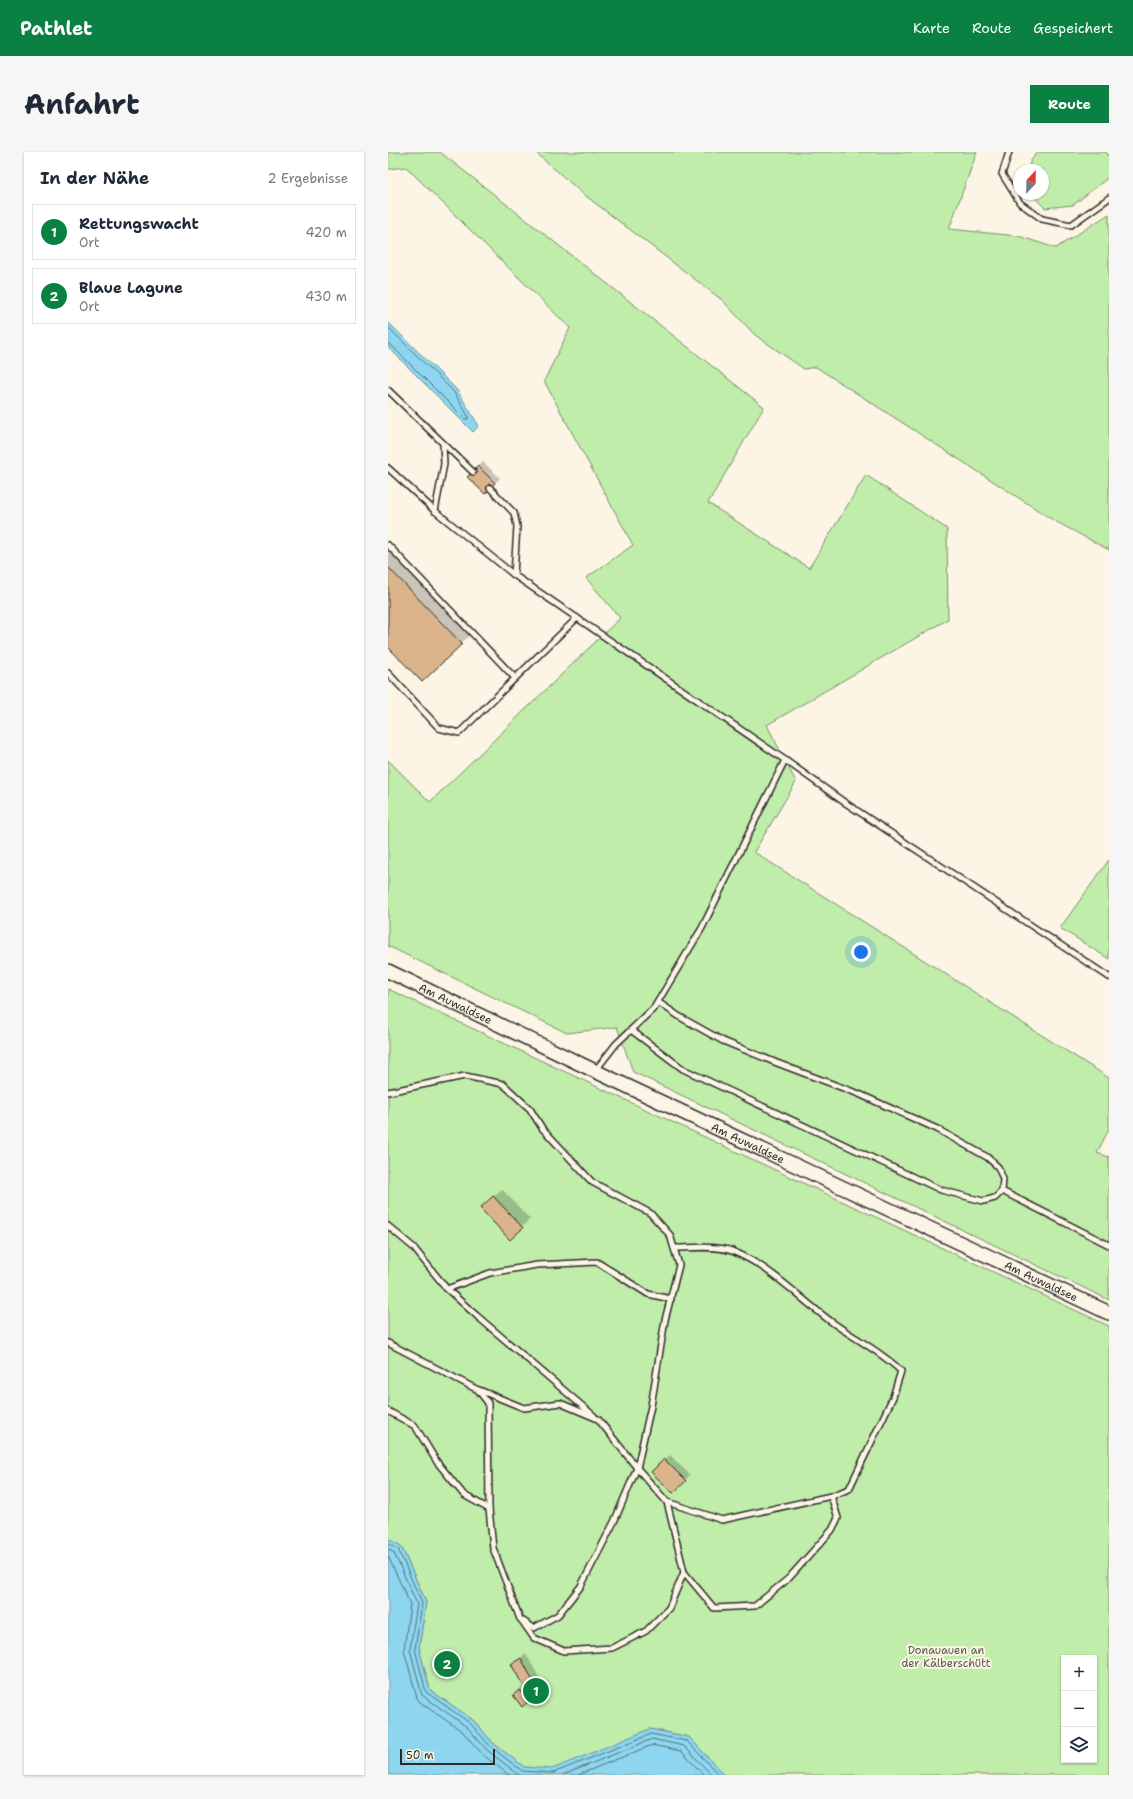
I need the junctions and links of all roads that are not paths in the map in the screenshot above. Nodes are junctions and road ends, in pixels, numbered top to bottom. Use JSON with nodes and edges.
{"nodes":[{"id":1,"x":1009,"y":152,"type":"edge"},
{"id":2,"x":1109,"y":198,"type":"edge"},
{"id":3,"x":388,"y":390,"type":"edge"},
{"id":4,"x":443,"y":444,"type":"junction"},
{"id":5,"x":388,"y":468,"type":"edge"},
{"id":6,"x":473,"y":472,"type":"dead end"},
{"id":7,"x":490,"y":488,"type":"dead end"},
{"id":8,"x":435,"y":512,"type":"junction"},
{"id":9,"x":388,"y":545,"type":"edge"},
{"id":10,"x":514,"y":575,"type":"junction"},
{"id":11,"x":577,"y":618,"type":"junction"},
{"id":12,"x":388,"y":673,"type":"edge"},
{"id":13,"x":515,"y":678,"type":"junction"},
{"id":14,"x":785,"y":760,"type":"junction"},
{"id":15,"x":388,"y":971,"type":"edge"},
{"id":16,"x":1109,"y":977,"type":"edge"},
{"id":17,"x":658,"y":1002,"type":"junction"},
{"id":18,"x":631,"y":1030,"type":"junction"},
{"id":19,"x":595,"y":1071,"type":"junction"},
{"id":20,"x":388,"y":1092,"type":"edge"},
{"id":21,"x":1002,"y":1191,"type":"junction"},
{"id":22,"x":388,"y":1226,"type":"edge"},
{"id":23,"x":1109,"y":1245,"type":"edge"},
{"id":24,"x":674,"y":1248,"type":"junction"},
{"id":25,"x":447,"y":1289,"type":"junction"},
{"id":26,"x":671,"y":1299,"type":"junction"},
{"id":27,"x":1109,"y":1313,"type":"edge"},
{"id":28,"x":388,"y":1343,"type":"edge"},
{"id":29,"x":478,"y":1390,"type":"junction"},
{"id":30,"x":388,"y":1411,"type":"edge"},
{"id":31,"x":598,"y":1419,"type":"junction"},
{"id":32,"x":637,"y":1468,"type":"junction"},
{"id":33,"x":831,"y":1496,"type":"junction"},
{"id":34,"x":667,"y":1502,"type":"junction"},
{"id":35,"x":489,"y":1509,"type":"junction"},
{"id":36,"x":684,"y":1572,"type":"junction"},
{"id":37,"x":520,"y":1618,"type":"junction"}],
"edges":[{"from":1,"to":2,"type":"lane"},
{"from":3,"to":4,"type":"lane"},
{"from":4,"to":6,"type":"lane"},
{"from":4,"to":8,"type":"lane"},
{"from":5,"to":8,"type":"lane"},
{"from":7,"to":10,"type":"lane"},
{"from":8,"to":10,"type":"lane"},
{"from":9,"to":13,"type":"lane"},
{"from":10,"to":11,"type":"lane"},
{"from":11,"to":13,"type":"lane"},
{"from":11,"to":14,"type":"lane"},
{"from":12,"to":13,"type":"lane"},
{"from":14,"to":16,"type":"lane"},
{"from":14,"to":17,"type":"lane"},
{"from":15,"to":19,"type":"street","name":"Am Auwaldsee"},
{"from":17,"to":18,"type":"lane"},
{"from":17,"to":21,"type":"lane"},
{"from":18,"to":19,"type":"lane"},
{"from":18,"to":21,"type":"lane"},
{"from":19,"to":27,"type":"street","name":"Am Auwaldsee"},
{"from":20,"to":24,"type":"lane"},
{"from":21,"to":23,"type":"lane"},
{"from":22,"to":25,"type":"lane"},
{"from":24,"to":26,"type":"lane"},
{"from":24,"to":33,"type":"lane"},
{"from":25,"to":26,"type":"lane"},
{"from":25,"to":31,"type":"lane"},
{"from":26,"to":32,"type":"lane"},
{"from":28,"to":29,"type":"lane"},
{"from":29,"to":31,"type":"lane"},
{"from":29,"to":35,"type":"lane"},
{"from":30,"to":35,"type":"lane"},
{"from":31,"to":32,"type":"lane"},
{"from":32,"to":34,"type":"lane"},
{"from":32,"to":37,"type":"lane"},
{"from":33,"to":34,"type":"lane"},
{"from":33,"to":36,"type":"lane"},
{"from":34,"to":36,"type":"lane"},
{"from":35,"to":37,"type":"lane"},
{"from":36,"to":37,"type":"lane"}]}
